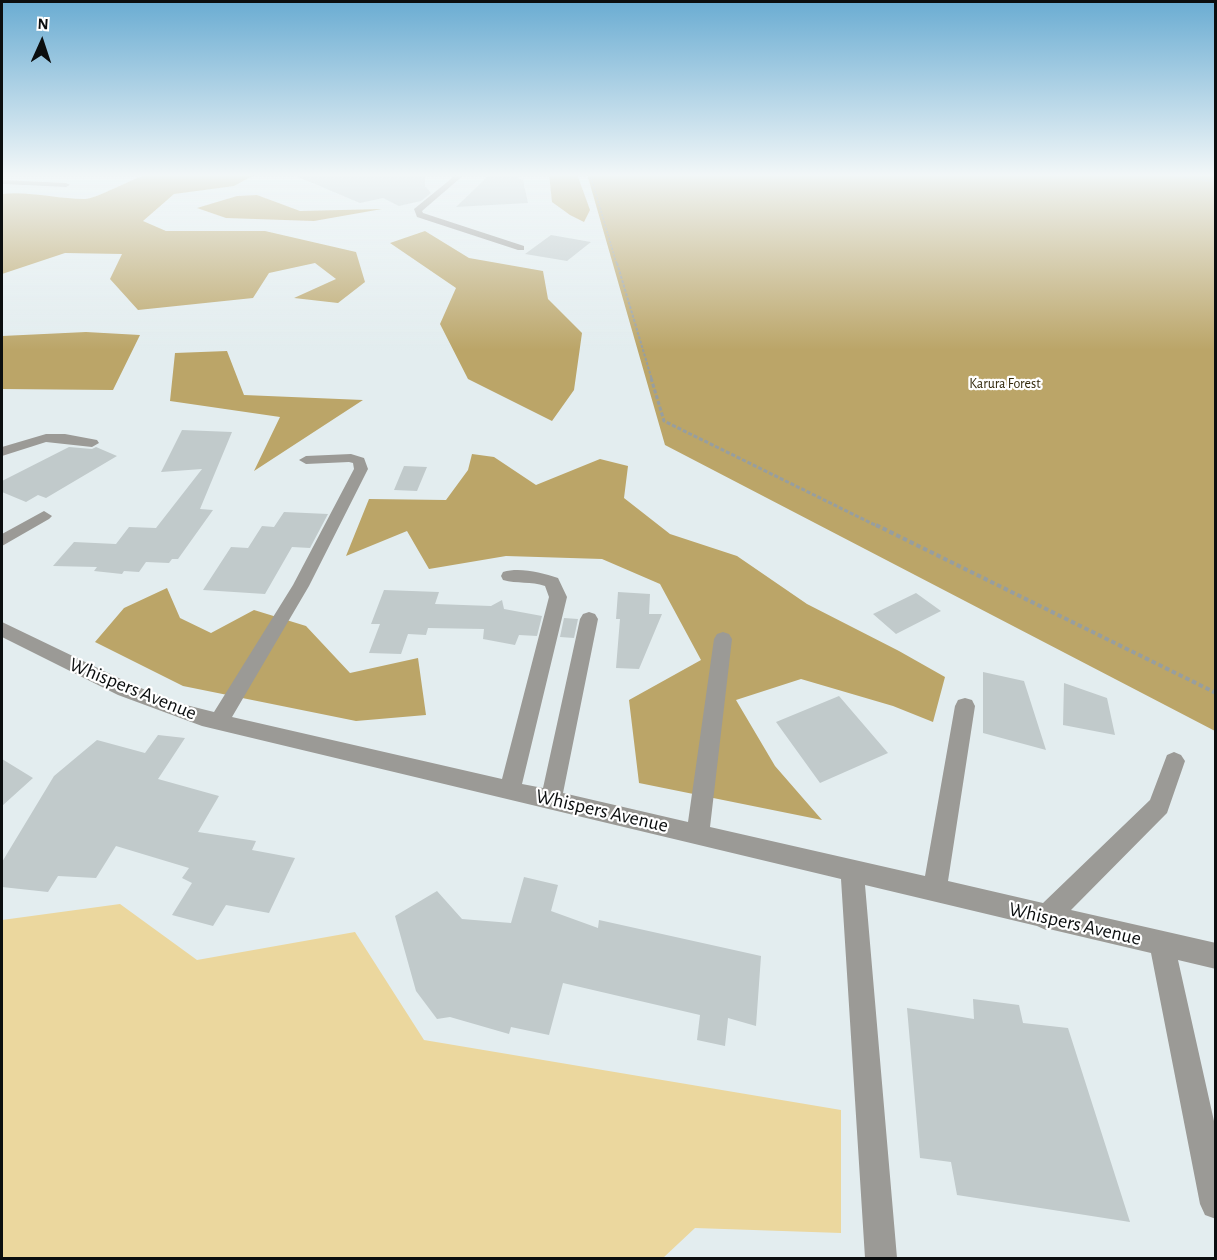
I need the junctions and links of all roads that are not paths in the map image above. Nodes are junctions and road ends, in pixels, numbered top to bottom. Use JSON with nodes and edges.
{"nodes":[{"id":1,"x":474,"y":233,"type":"edge"},
{"id":2,"x":521,"y":248,"type":"dead end"},
{"id":3,"x":92,"y":443,"type":"dead end"},
{"id":4,"x":2,"y":452,"type":"edge"},
{"id":5,"x":306,"y":460,"type":"dead end"},
{"id":6,"x":45,"y":516,"type":"dead end"},
{"id":7,"x":2,"y":541,"type":"edge"},
{"id":8,"x":509,"y":576,"type":"dead end"},
{"id":9,"x":590,"y":619,"type":"dead end"},
{"id":10,"x":2,"y":629,"type":"edge"},
{"id":11,"x":723,"y":639,"type":"dead end"},
{"id":12,"x":965,"y":706,"type":"dead end"},
{"id":13,"x":219,"y":722,"type":"junction"},
{"id":14,"x":1174,"y":761,"type":"dead end"},
{"id":15,"x":510,"y":790,"type":"junction"},
{"id":16,"x":551,"y":800,"type":"junction"},
{"id":17,"x":698,"y":833,"type":"junction"},
{"id":18,"x":852,"y":871,"type":"junction"},
{"id":19,"x":934,"y":891,"type":"junction"},
{"id":20,"x":1046,"y":918,"type":"junction"},
{"id":21,"x":1162,"y":944,"type":"junction"},
{"id":22,"x":1215,"y":956,"type":"edge"},
{"id":23,"x":1215,"y":1204,"type":"edge"},
{"id":24,"x":881,"y":1258,"type":"edge"}],
"edges":[{"from":1,"to":2,"type":"street"},
{"from":3,"to":4,"type":"street"},
{"from":5,"to":13,"type":"street"},
{"from":6,"to":7,"type":"street"},
{"from":8,"to":15,"type":"street"},
{"from":9,"to":16,"type":"street"},
{"from":10,"to":13,"type":"street","name":"Whispers Avenue"},
{"from":11,"to":17,"type":"street"},
{"from":12,"to":19,"type":"street"},
{"from":13,"to":15,"type":"street","name":"Whispers Avenue"},
{"from":14,"to":20,"type":"street"},
{"from":15,"to":16,"type":"street","name":"Whispers Avenue"},
{"from":16,"to":17,"type":"street","name":"Whispers Avenue"},
{"from":17,"to":18,"type":"street","name":"Whispers Avenue"},
{"from":18,"to":19,"type":"street","name":"Whispers Avenue"},
{"from":18,"to":24,"type":"street"},
{"from":19,"to":20,"type":"street","name":"Whispers Avenue"},
{"from":20,"to":21,"type":"street","name":"Whispers Avenue"},
{"from":21,"to":22,"type":"street","name":"Whispers Avenue"},
{"from":21,"to":23,"type":"street"}]}
